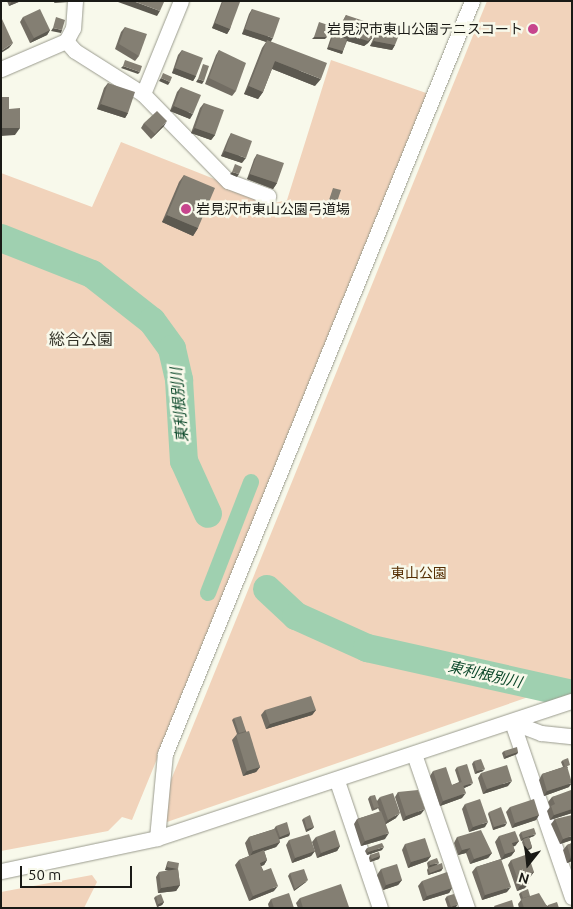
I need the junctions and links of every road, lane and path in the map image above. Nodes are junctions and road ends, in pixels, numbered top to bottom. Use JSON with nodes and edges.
{"nodes":[{"id":1,"x":75,"y":1,"type":"edge"},
{"id":2,"x":181,"y":1,"type":"edge"},
{"id":3,"x":467,"y":3,"type":"edge"},
{"id":4,"x":66,"y":41,"type":"junction"},
{"id":5,"x":1,"y":69,"type":"edge"},
{"id":6,"x":143,"y":94,"type":"junction"},
{"id":7,"x":268,"y":196,"type":"dead end"},
{"id":8,"x":572,"y":701,"type":"edge"},
{"id":9,"x":512,"y":722,"type":"junction"},
{"id":10,"x":572,"y":736,"type":"edge"},
{"id":11,"x":414,"y":754,"type":"junction"},
{"id":12,"x":336,"y":781,"type":"junction"},
{"id":13,"x":157,"y":838,"type":"junction"},
{"id":14,"x":1,"y":871,"type":"edge"},
{"id":15,"x":572,"y":896,"type":"edge"},
{"id":16,"x":380,"y":908,"type":"edge"},
{"id":17,"x":467,"y":908,"type":"edge"}],
"edges":[{"from":1,"to":4,"type":"street"},
{"from":2,"to":6,"type":"street"},
{"from":3,"to":13,"type":"street"},
{"from":4,"to":5,"type":"street"},
{"from":4,"to":6,"type":"street"},
{"from":6,"to":7,"type":"street"},
{"from":8,"to":9,"type":"street"},
{"from":9,"to":10,"type":"street"},
{"from":9,"to":11,"type":"street"},
{"from":9,"to":15,"type":"street"},
{"from":11,"to":12,"type":"street"},
{"from":11,"to":17,"type":"street"},
{"from":12,"to":13,"type":"street"},
{"from":12,"to":16,"type":"street"},
{"from":13,"to":14,"type":"street"}]}
